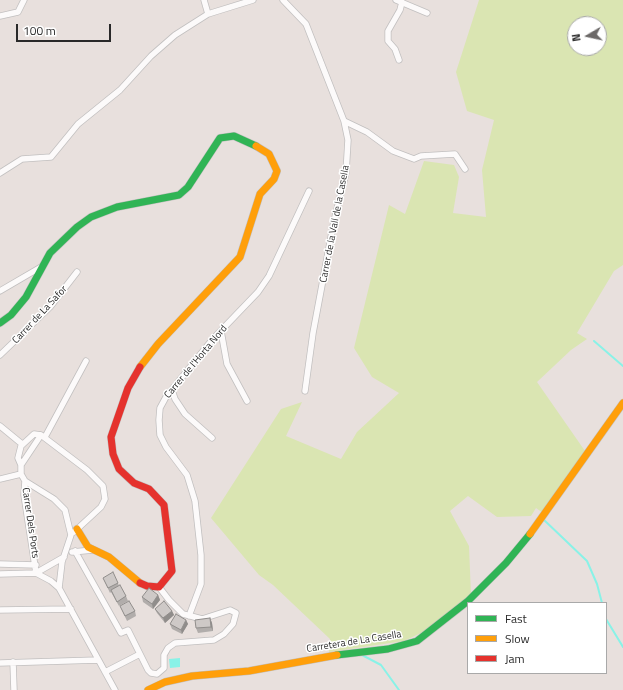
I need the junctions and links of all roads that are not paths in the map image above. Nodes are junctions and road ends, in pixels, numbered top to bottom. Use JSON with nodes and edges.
{"nodes":[{"id":1,"x":24,"y":0,"type":"edge"},
{"id":2,"x":204,"y":0,"type":"edge"},
{"id":3,"x":253,"y":0,"type":"edge"},
{"id":4,"x":283,"y":0,"type":"edge"},
{"id":5,"x":396,"y":0,"type":"edge"},
{"id":6,"x":402,"y":2,"type":"junction"},
{"id":7,"x":427,"y":12,"type":"dead end"},
{"id":8,"x":208,"y":14,"type":"junction"},
{"id":9,"x":0,"y":16,"type":"edge"},
{"id":10,"x":399,"y":60,"type":"dead end"},
{"id":11,"x":344,"y":121,"type":"junction"},
{"id":12,"x":465,"y":169,"type":"dead end"},
{"id":13,"x":0,"y":173,"type":"edge"},
{"id":14,"x":309,"y":191,"type":"dead end"},
{"id":15,"x":41,"y":267,"type":"junction"},
{"id":16,"x":77,"y":272,"type":"dead end"},
{"id":17,"x":0,"y":290,"type":"edge"},
{"id":18,"x":0,"y":323,"type":"edge"},
{"id":19,"x":221,"y":331,"type":"junction"},
{"id":20,"x":0,"y":355,"type":"edge"},
{"id":21,"x":86,"y":361,"type":"dead end"},
{"id":22,"x":172,"y":390,"type":"junction"},
{"id":23,"x":306,"y":390,"type":"dead end"},
{"id":24,"x":247,"y":401,"type":"dead end"},
{"id":25,"x":623,"y":403,"type":"edge"},
{"id":26,"x":0,"y":426,"type":"edge"},
{"id":27,"x":43,"y":436,"type":"junction"},
{"id":28,"x":212,"y":438,"type":"dead end"},
{"id":29,"x":22,"y":444,"type":"junction"},
{"id":30,"x":21,"y":465,"type":"junction"},
{"id":31,"x":21,"y":474,"type":"junction"},
{"id":32,"x":0,"y":479,"type":"edge"},
{"id":33,"x":25,"y":481,"type":"junction"},
{"id":34,"x":77,"y":529,"type":"junction"},
{"id":35,"x":72,"y":535,"type":"junction"},
{"id":36,"x":94,"y":550,"type":"junction"},
{"id":37,"x":75,"y":551,"type":"junction"},
{"id":38,"x":65,"y":555,"type":"junction"},
{"id":39,"x":0,"y":564,"type":"edge"},
{"id":40,"x":36,"y":565,"type":"junction"},
{"id":41,"x":36,"y":573,"type":"junction"},
{"id":42,"x":0,"y":574,"type":"edge"},
{"id":43,"x":159,"y":587,"type":"junction"},
{"id":44,"x":59,"y":588,"type":"junction"},
{"id":45,"x":71,"y":609,"type":"junction"},
{"id":46,"x":0,"y":610,"type":"edge"},
{"id":47,"x":189,"y":616,"type":"junction"},
{"id":48,"x":140,"y":654,"type":"junction"},
{"id":49,"x":98,"y":660,"type":"junction"},
{"id":50,"x":13,"y":662,"type":"junction"},
{"id":51,"x":0,"y":663,"type":"edge"},
{"id":52,"x":105,"y":672,"type":"junction"},
{"id":53,"x":14,"y":690,"type":"edge"},
{"id":54,"x":115,"y":690,"type":"edge"},
{"id":55,"x":148,"y":690,"type":"edge"}],
"edges":[{"from":1,"to":9,"type":"street"},
{"from":2,"to":8,"type":"street"},
{"from":3,"to":8,"type":"street"},
{"from":4,"to":11,"type":"street","name":"Carrer de la Vall de la Casella"},
{"from":5,"to":6,"type":"street"},
{"from":6,"to":7,"type":"street"},
{"from":6,"to":10,"type":"street"},
{"from":8,"to":13,"type":"street"},
{"from":11,"to":12,"type":"street"},
{"from":11,"to":23,"type":"street","name":"Carrer de la Vall de la Casella"},
{"from":14,"to":19,"type":"street","name":"Carrer de l'Horta Nord"},
{"from":15,"to":17,"type":"street"},
{"from":15,"to":18,"type":"street"},
{"from":15,"to":43,"type":"street"},
{"from":16,"to":20,"type":"street","name":"Carrer de La Safor"},
{"from":19,"to":22,"type":"street","name":"Carrer de l'Horta Nord"},
{"from":19,"to":24,"type":"street"},
{"from":21,"to":27,"type":"street"},
{"from":22,"to":28,"type":"street"},
{"from":22,"to":47,"type":"street","name":"Carrer de l'Horta Nord"},
{"from":25,"to":55,"type":"street","name":"Carretera de La Casella"},
{"from":26,"to":29,"type":"street"},
{"from":27,"to":29,"type":"street"},
{"from":27,"to":30,"type":"street"},
{"from":27,"to":34,"type":"street"},
{"from":29,"to":30,"type":"street"},
{"from":30,"to":31,"type":"street"},
{"from":31,"to":32,"type":"street"},
{"from":31,"to":33,"type":"street"},
{"from":33,"to":35,"type":"street"},
{"from":33,"to":40,"type":"street","name":"Carrer Dels Ports"},
{"from":34,"to":35,"type":"street"},
{"from":34,"to":36,"type":"street"},
{"from":35,"to":38,"type":"street"},
{"from":36,"to":37,"type":"street","name":"Carrer Dels Ports"},
{"from":36,"to":43,"type":"street"},
{"from":37,"to":38,"type":"street","name":"Carrer Dels Ports"},
{"from":37,"to":48,"type":"street"},
{"from":38,"to":41,"type":"street","name":"Carrer Dels Ports"},
{"from":38,"to":44,"type":"street"},
{"from":39,"to":40,"type":"street","name":"Carrer Dels Ports"},
{"from":40,"to":41,"type":"street","name":"Carrer Dels Ports"},
{"from":41,"to":42,"type":"street","name":"Carrer Dels Ports"},
{"from":41,"to":44,"type":"street","name":"Carrer Dels Ports"},
{"from":43,"to":47,"type":"street"},
{"from":44,"to":45,"type":"street"},
{"from":45,"to":46,"type":"street"},
{"from":45,"to":49,"type":"street"},
{"from":47,"to":48,"type":"street"},
{"from":48,"to":52,"type":"street"},
{"from":49,"to":50,"type":"street"},
{"from":49,"to":52,"type":"street"},
{"from":50,"to":51,"type":"street"},
{"from":50,"to":53,"type":"street"},
{"from":52,"to":54,"type":"street"}]}
